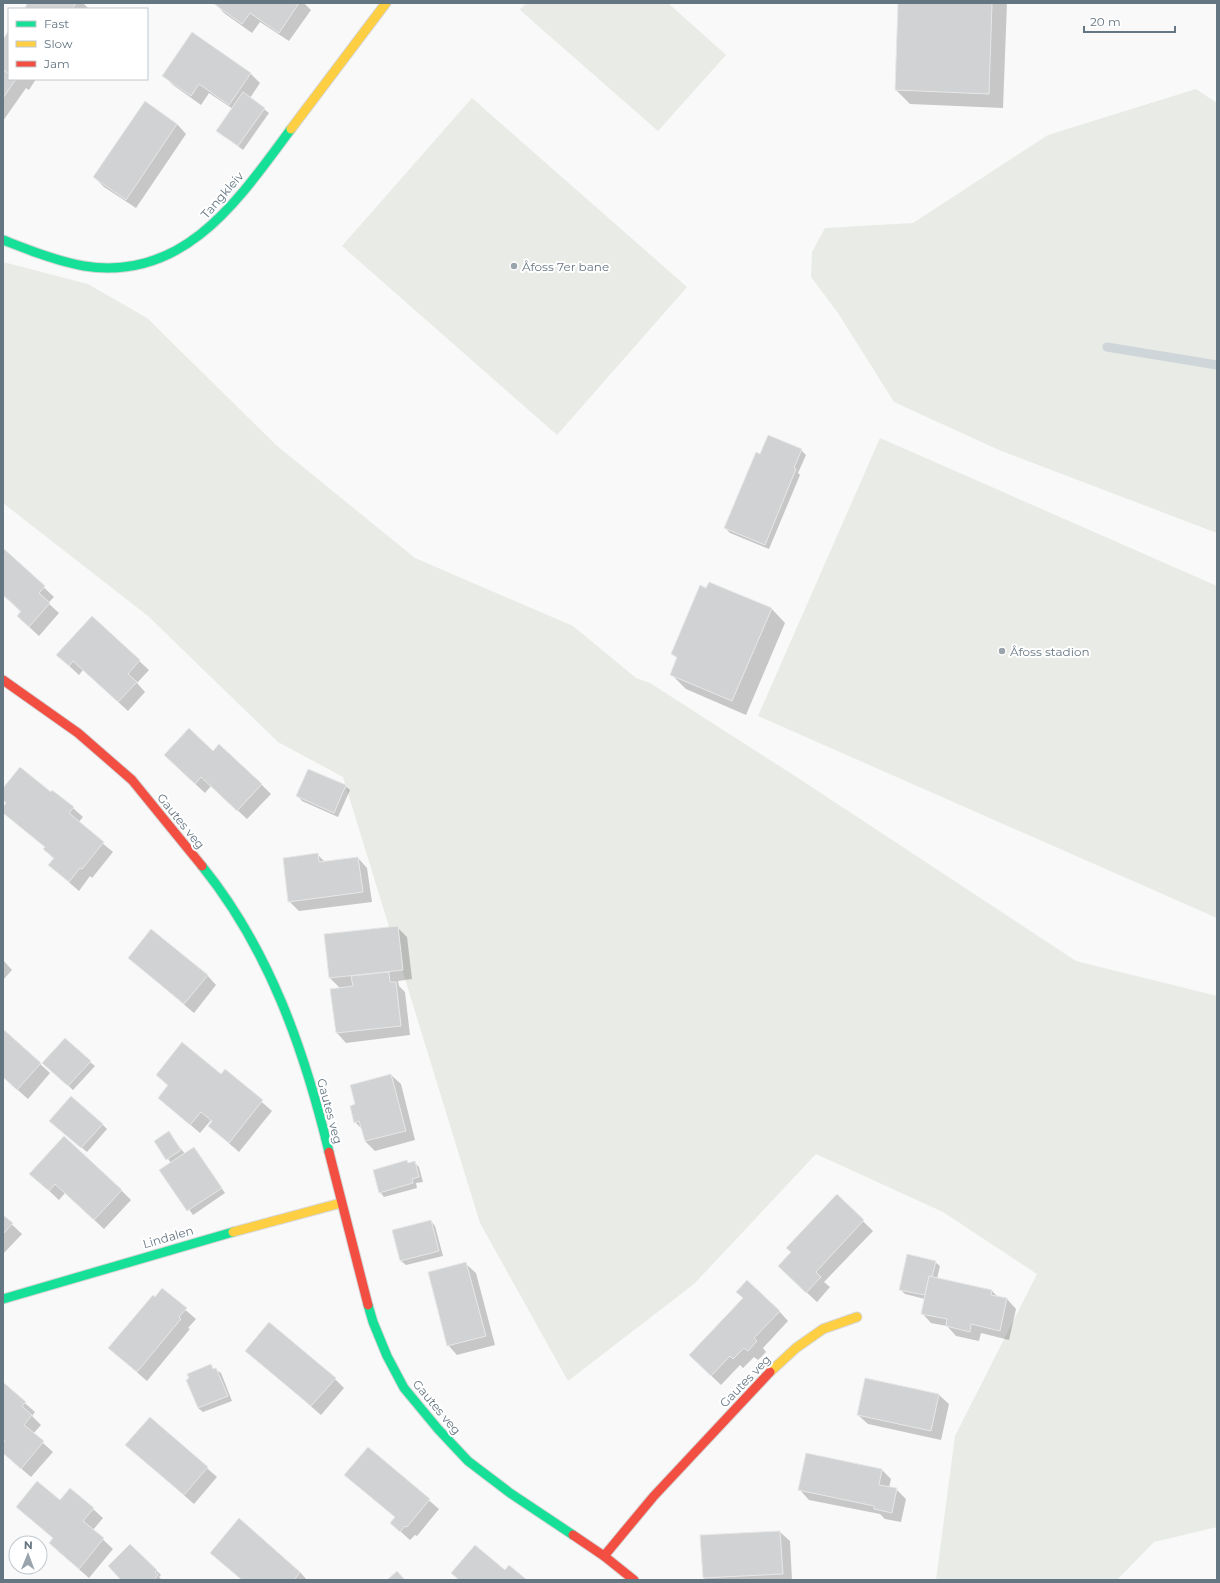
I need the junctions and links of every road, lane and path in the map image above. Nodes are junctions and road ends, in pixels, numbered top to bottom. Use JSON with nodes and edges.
{"nodes":[{"id":1,"x":386,"y":3,"type":"edge"},
{"id":2,"x":3,"y":240,"type":"edge"},
{"id":3,"x":3,"y":680,"type":"edge"},
{"id":4,"x":341,"y":1203,"type":"junction"},
{"id":5,"x":3,"y":1299,"type":"edge"},
{"id":6,"x":857,"y":1317,"type":"dead end"},
{"id":7,"x":604,"y":1556,"type":"junction"},
{"id":8,"x":634,"y":1580,"type":"edge"}],
"edges":[{"from":1,"to":2,"type":"street","name":"Tangkleiv"},
{"from":3,"to":4,"type":"street","name":"Gautes veg"},
{"from":4,"to":5,"type":"street","name":"Lindalen"},
{"from":4,"to":7,"type":"street","name":"Gautes veg"},
{"from":6,"to":7,"type":"street","name":"Gautes veg"},
{"from":7,"to":8,"type":"street","name":"Gautes veg"}]}
